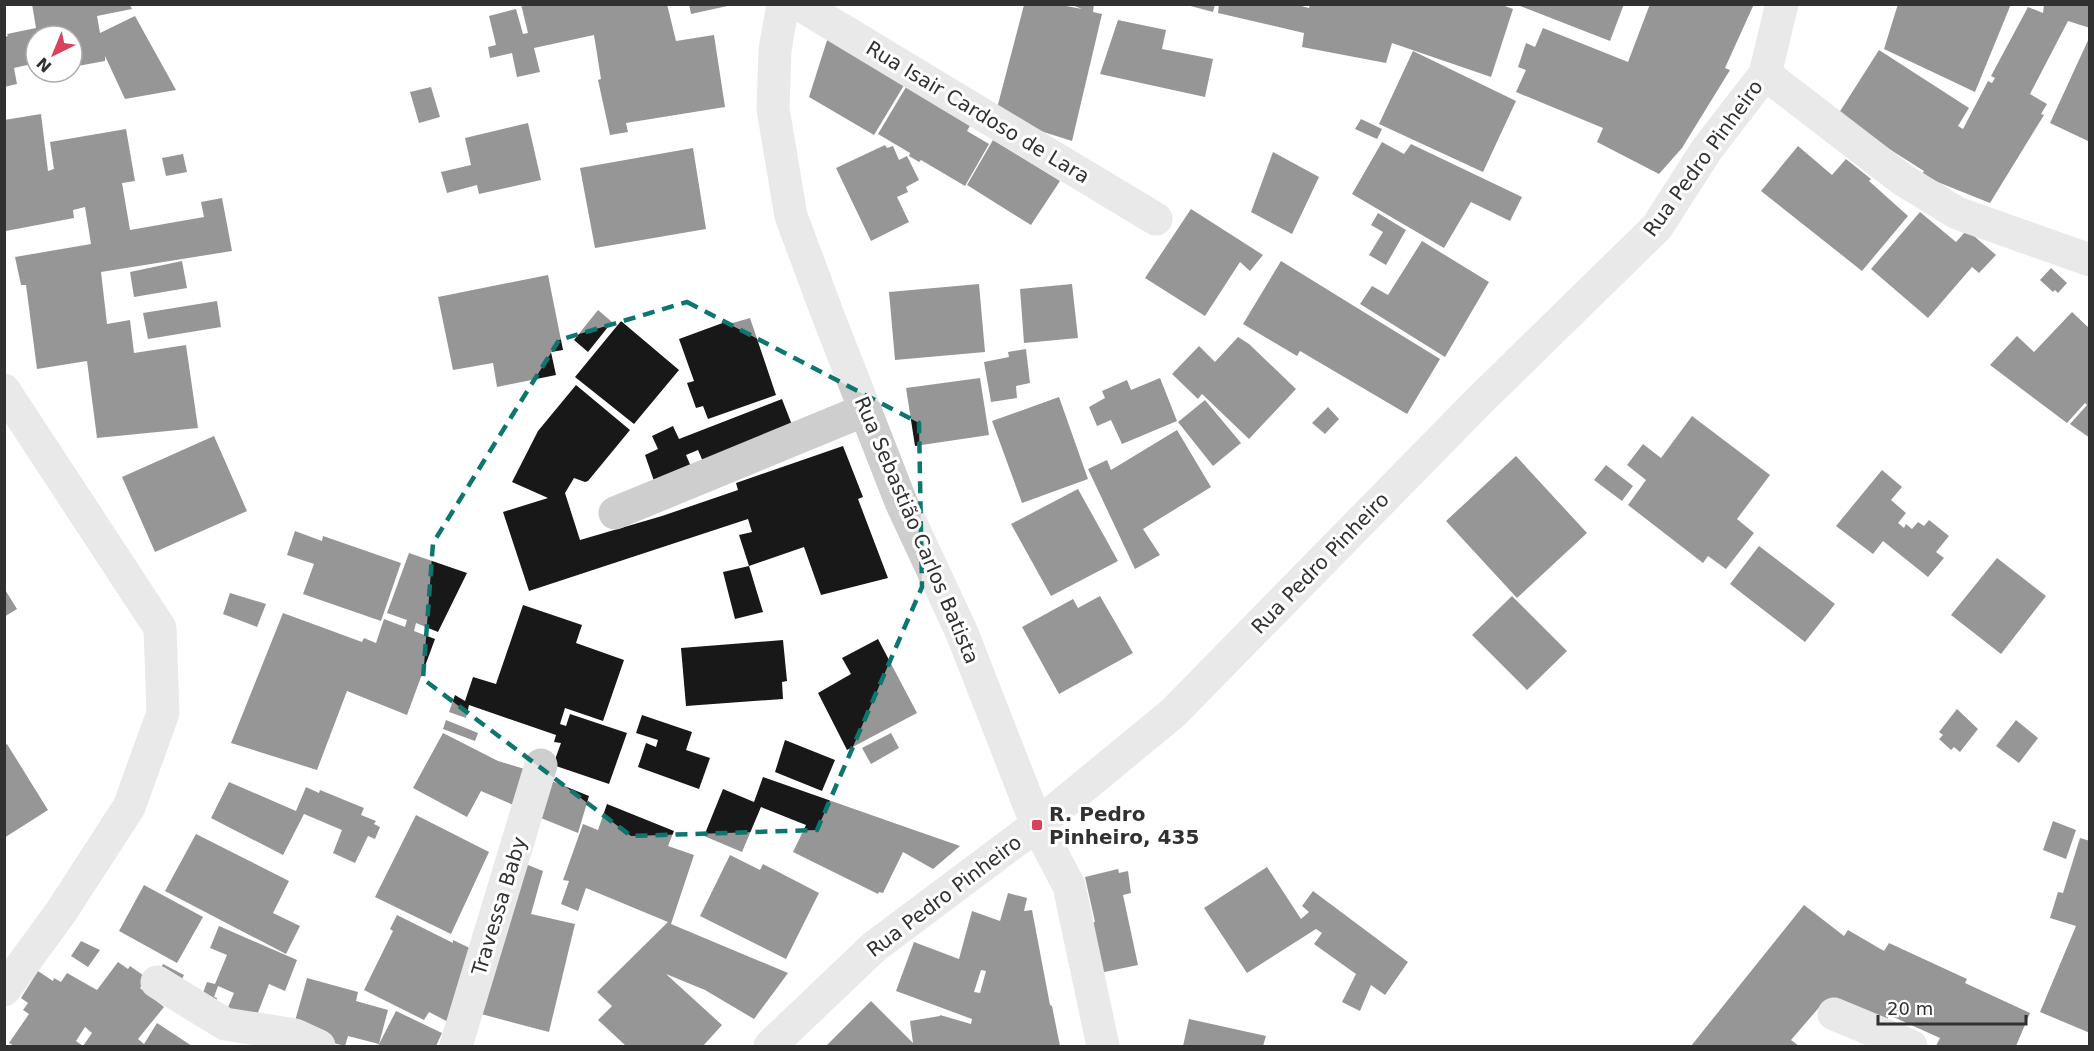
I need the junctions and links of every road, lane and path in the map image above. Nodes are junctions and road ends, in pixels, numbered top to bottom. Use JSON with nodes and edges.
{"nodes":[{"id":1,"x":783,"y":4,"type":"edge"},
{"id":2,"x":799,"y":4,"type":"edge"},
{"id":3,"x":1782,"y":4,"type":"edge"},
{"id":4,"x":1765,"y":74,"type":"junction"},
{"id":5,"x":1156,"y":219,"type":"dead end"},
{"id":6,"x":2090,"y":260,"type":"edge"},
{"id":7,"x":4,"y":390,"type":"edge"},
{"id":8,"x":865,"y":410,"type":"junction"},
{"id":9,"x":615,"y":513,"type":"dead end"},
{"id":10,"x":541,"y":765,"type":"dead end"},
{"id":11,"x":1037,"y":825,"type":"junction"},
{"id":12,"x":157,"y":982,"type":"dead end"},
{"id":13,"x":4,"y":990,"type":"edge"},
{"id":14,"x":1834,"y":1014,"type":"dead end"},
{"id":15,"x":319,"y":1047,"type":"edge"},
{"id":16,"x":456,"y":1047,"type":"edge"},
{"id":17,"x":770,"y":1047,"type":"edge"},
{"id":18,"x":1103,"y":1047,"type":"edge"},
{"id":19,"x":1911,"y":1047,"type":"edge"}],
"edges":[{"from":1,"to":8,"type":"street","name":"Rua Sebastião Carlos Batista"},
{"from":2,"to":5,"type":"street","name":"Rua Isair Cardoso de Lara"},
{"from":3,"to":4,"type":"street","name":"Rua Pedro Pinheiro"},
{"from":4,"to":6,"type":"street"},
{"from":4,"to":11,"type":"street","name":"Rua Pedro Pinheiro"},
{"from":7,"to":13,"type":"street"},
{"from":8,"to":9,"type":"street"},
{"from":8,"to":11,"type":"street","name":"Rua Sebastião Carlos Batista"},
{"from":10,"to":16,"type":"street","name":"Travessa Baby"},
{"from":11,"to":17,"type":"street","name":"Rua Pedro Pinheiro"},
{"from":11,"to":18,"type":"street","name":"Rua Sebastião Carlos Batista"},
{"from":12,"to":15,"type":"street"},
{"from":14,"to":19,"type":"street"}]}
